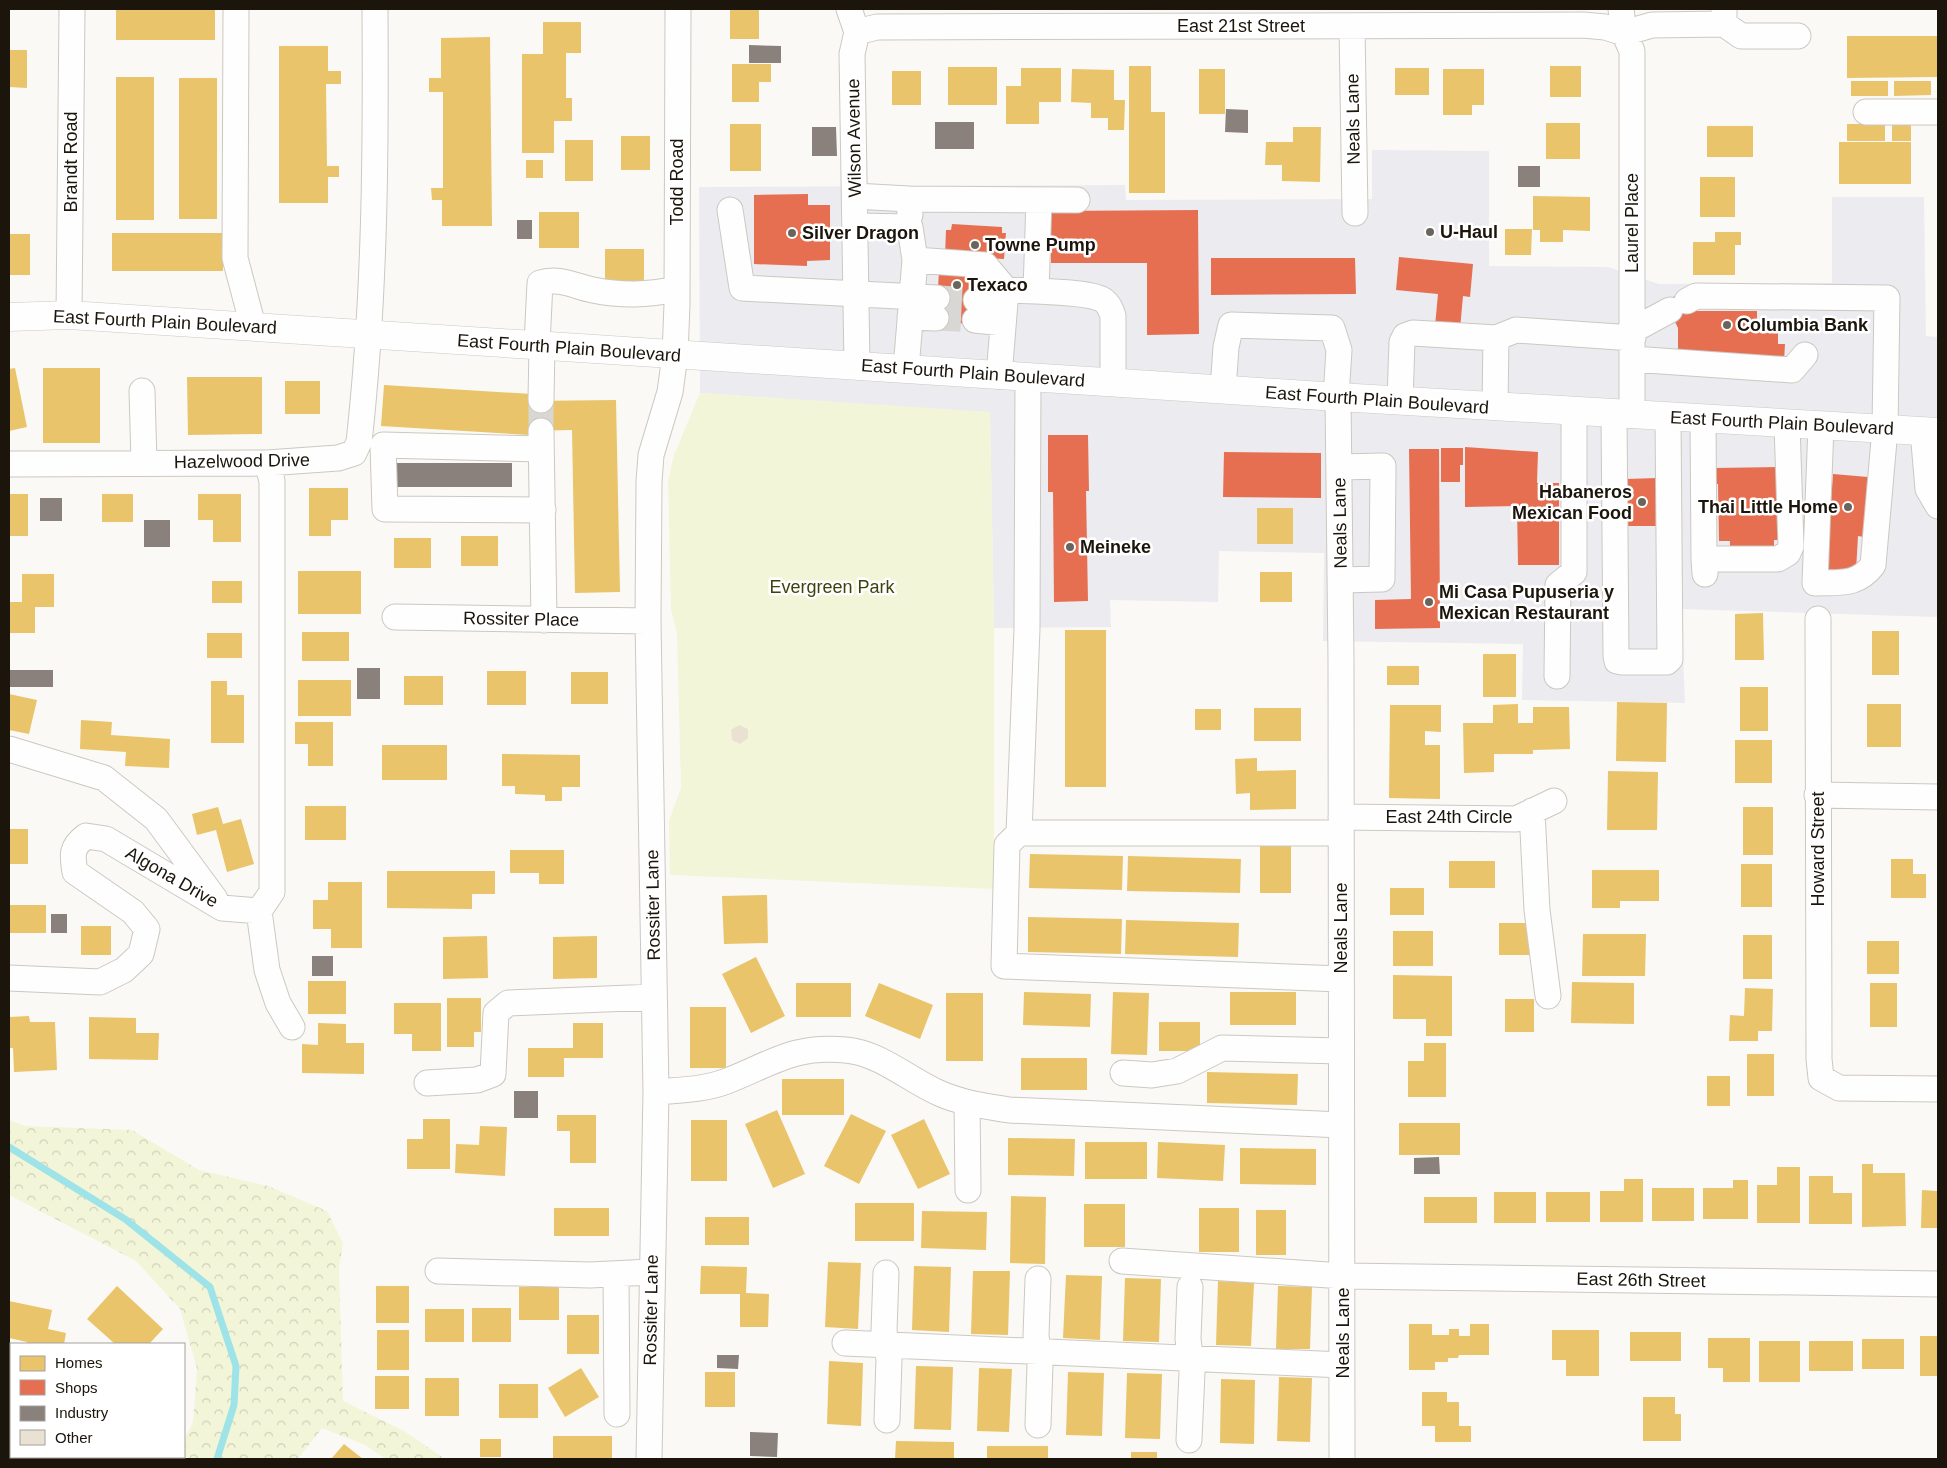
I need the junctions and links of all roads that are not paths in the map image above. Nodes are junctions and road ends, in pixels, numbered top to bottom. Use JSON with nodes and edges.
{"nodes":[{"id":1,"x":72,"y":9,"type":"edge"},
{"id":2,"x":236,"y":9,"type":"edge"},
{"id":3,"x":375,"y":9,"type":"edge"},
{"id":4,"x":678,"y":9,"type":"edge"},
{"id":5,"x":849,"y":9,"type":"edge"},
{"id":6,"x":1724,"y":16,"type":"edge"},
{"id":7,"x":1114,"y":17,"type":"edge"},
{"id":8,"x":1292,"y":17,"type":"edge"},
{"id":9,"x":1379,"y":17,"type":"edge"},
{"id":10,"x":1475,"y":17,"type":"edge"},
{"id":11,"x":1534,"y":17,"type":"edge"},
{"id":12,"x":1623,"y":21,"type":"edge"},
{"id":13,"x":1352,"y":26,"type":"junction"},
{"id":14,"x":857,"y":32,"type":"junction"},
{"id":15,"x":1798,"y":36,"type":"dead end"},
{"id":16,"x":1866,"y":112,"type":"dead end"},
{"id":17,"x":1938,"y":112,"type":"edge"},
{"id":18,"x":855,"y":196,"type":"junction"},
{"id":19,"x":909,"y":199,"type":"junction"},
{"id":20,"x":1039,"y":200,"type":"junction"},
{"id":21,"x":1077,"y":200,"type":"dead end"},
{"id":22,"x":730,"y":210,"type":"dead end"},
{"id":23,"x":1355,"y":213,"type":"dead end"},
{"id":24,"x":855,"y":226,"type":"junction"},
{"id":25,"x":910,"y":227,"type":"junction"},
{"id":26,"x":915,"y":260,"type":"junction"},
{"id":27,"x":677,"y":289,"type":"junction"},
{"id":28,"x":1036,"y":291,"type":"junction"},
{"id":29,"x":856,"y":294,"type":"junction"},
{"id":30,"x":1005,"y":305,"type":"junction"},
{"id":31,"x":911,"y":307,"type":"junction"},
{"id":32,"x":937,"y":308,"type":"tunnel mouth"},
{"id":33,"x":975,"y":310,"type":"tunnel mouth"},
{"id":34,"x":70,"y":315,"type":"junction"},
{"id":35,"x":9,"y":317,"type":"edge"},
{"id":36,"x":252,"y":326,"type":"junction"},
{"id":37,"x":369,"y":334,"type":"junction"},
{"id":38,"x":1496,"y":338,"type":"junction"},
{"id":39,"x":1633,"y":342,"type":"junction"},
{"id":40,"x":540,"y":345,"type":"junction"},
{"id":41,"x":675,"y":355,"type":"junction"},
{"id":42,"x":1805,"y":355,"type":"dead end"},
{"id":43,"x":857,"y":365,"type":"junction"},
{"id":44,"x":906,"y":369,"type":"junction"},
{"id":45,"x":1000,"y":376,"type":"junction"},
{"id":46,"x":1028,"y":377,"type":"junction"},
{"id":47,"x":1113,"y":383,"type":"junction"},
{"id":48,"x":1223,"y":390,"type":"junction"},
{"id":49,"x":142,"y":391,"type":"dead end"},
{"id":50,"x":1337,"y":397,"type":"junction"},
{"id":51,"x":541,"y":400,"type":"tunnel mouth"},
{"id":52,"x":1400,"y":401,"type":"junction"},
{"id":53,"x":1495,"y":407,"type":"junction"},
{"id":54,"x":1574,"y":412,"type":"junction"},
{"id":55,"x":1623,"y":415,"type":"junction"},
{"id":56,"x":1668,"y":417,"type":"junction"},
{"id":57,"x":1703,"y":419,"type":"junction"},
{"id":58,"x":1787,"y":424,"type":"junction"},
{"id":59,"x":1821,"y":426,"type":"junction"},
{"id":60,"x":1885,"y":429,"type":"junction"},
{"id":61,"x":1931,"y":432,"type":"edge"},
{"id":62,"x":267,"y":462,"type":"junction"},
{"id":63,"x":144,"y":463,"type":"junction"},
{"id":64,"x":9,"y":464,"type":"edge"},
{"id":65,"x":1339,"y":467,"type":"junction"},
{"id":66,"x":1938,"y":506,"type":"edge"},
{"id":67,"x":543,"y":510,"type":"junction"},
{"id":68,"x":1340,"y":580,"type":"junction"},
{"id":69,"x":395,"y":617,"type":"dead end"},
{"id":70,"x":1818,"y":619,"type":"dead end"},
{"id":71,"x":544,"y":620,"type":"junction"},
{"id":72,"x":648,"y":621,"type":"junction"},
{"id":73,"x":1556,"y":676,"type":"dead end"},
{"id":74,"x":9,"y":749,"type":"edge"},
{"id":75,"x":1817,"y":795,"type":"junction"},
{"id":76,"x":1938,"y":797,"type":"edge"},
{"id":77,"x":1554,"y":801,"type":"dead end"},
{"id":78,"x":1532,"y":811,"type":"junction"},
{"id":79,"x":1341,"y":825,"type":"junction"},
{"id":80,"x":1019,"y":833,"type":"junction"},
{"id":81,"x":222,"y":908,"type":"junction"},
{"id":82,"x":259,"y":911,"type":"junction"},
{"id":83,"x":9,"y":978,"type":"edge"},
{"id":84,"x":1341,"y":979,"type":"junction"},
{"id":85,"x":1548,"y":996,"type":"dead end"},
{"id":86,"x":654,"y":997,"type":"junction"},
{"id":87,"x":292,"y":1027,"type":"dead end"},
{"id":88,"x":1341,"y":1051,"type":"junction"},
{"id":89,"x":1123,"y":1073,"type":"dead end"},
{"id":90,"x":427,"y":1083,"type":"dead end"},
{"id":91,"x":1938,"y":1089,"type":"edge"},
{"id":92,"x":656,"y":1092,"type":"junction"},
{"id":93,"x":967,"y":1103,"type":"junction"},
{"id":94,"x":1341,"y":1125,"type":"junction"},
{"id":95,"x":968,"y":1190,"type":"dead end"},
{"id":96,"x":1122,"y":1261,"type":"dead end"},
{"id":97,"x":438,"y":1271,"type":"dead end"},
{"id":98,"x":651,"y":1272,"type":"junction"},
{"id":99,"x":886,"y":1273,"type":"dead end"},
{"id":100,"x":616,"y":1274,"type":"junction"},
{"id":101,"x":1343,"y":1276,"type":"junction"},
{"id":102,"x":1038,"y":1279,"type":"dead end"},
{"id":103,"x":1938,"y":1284,"type":"edge"},
{"id":104,"x":1190,"y":1287,"type":"dead end"},
{"id":105,"x":845,"y":1343,"type":"dead end"},
{"id":106,"x":888,"y":1345,"type":"junction"},
{"id":107,"x":1039,"y":1353,"type":"junction"},
{"id":108,"x":1190,"y":1358,"type":"junction"},
{"id":109,"x":1342,"y":1365,"type":"junction"},
{"id":110,"x":617,"y":1414,"type":"dead end"},
{"id":111,"x":887,"y":1420,"type":"dead end"},
{"id":112,"x":1038,"y":1425,"type":"dead end"},
{"id":113,"x":1189,"y":1440,"type":"dead end"},
{"id":114,"x":649,"y":1459,"type":"edge"},
{"id":115,"x":1342,"y":1459,"type":"edge"}],
"edges":[{"from":1,"to":34,"type":"street","name":"Brandt Road"},
{"from":2,"to":36,"type":"street"},
{"from":3,"to":37,"type":"street"},
{"from":4,"to":27,"type":"street","name":"Todd Road"},
{"from":5,"to":14,"type":"street"},
{"from":6,"to":12,"type":"street"},
{"from":6,"to":15,"type":"street"},
{"from":7,"to":8,"type":"street","name":"East 21st Street"},
{"from":7,"to":14,"type":"street","name":"East 21st Street"},
{"from":8,"to":13,"type":"street","name":"East 21st Street"},
{"from":9,"to":10,"type":"street","name":"East 21st Street"},
{"from":9,"to":13,"type":"street","name":"East 21st Street"},
{"from":10,"to":11,"type":"street","name":"East 21st Street"},
{"from":11,"to":12,"type":"street","name":"East 21st Street"},
{"from":12,"to":39,"type":"street","name":"Laurel Place"},
{"from":13,"to":23,"type":"street","name":"Neals Lane"},
{"from":14,"to":18,"type":"street","name":"Wilson Avenue"},
{"from":16,"to":17,"type":"street"},
{"from":18,"to":19,"type":"street"},
{"from":18,"to":24,"type":"street","name":"Wilson Avenue"},
{"from":19,"to":20,"type":"street"},
{"from":19,"to":25,"type":"street"},
{"from":20,"to":21,"type":"street"},
{"from":20,"to":28,"type":"street"},
{"from":22,"to":29,"type":"street"},
{"from":24,"to":25,"type":"street"},
{"from":24,"to":29,"type":"street","name":"Wilson Avenue"},
{"from":25,"to":26,"type":"street"},
{"from":26,"to":30,"type":"street"},
{"from":26,"to":31,"type":"street"},
{"from":27,"to":40,"type":"street"},
{"from":27,"to":41,"type":"street","name":"Todd Road"},
{"from":28,"to":30,"type":"street"},
{"from":28,"to":47,"type":"street"},
{"from":29,"to":31,"type":"street"},
{"from":29,"to":43,"type":"street","name":"Wilson Avenue"},
{"from":30,"to":33,"type":"street"},
{"from":30,"to":45,"type":"street"},
{"from":31,"to":32,"type":"street"},
{"from":31,"to":44,"type":"street"},
{"from":34,"to":35,"type":"main road","name":"East Fourth Plain Boulevard"},
{"from":34,"to":36,"type":"main road","name":"East Fourth Plain Boulevard"},
{"from":36,"to":37,"type":"main road","name":"East Fourth Plain Boulevard"},
{"from":37,"to":40,"type":"main road","name":"East Fourth Plain Boulevard"},
{"from":37,"to":62,"type":"street","name":"Hazelwood Drive"},
{"from":38,"to":39,"type":"street"},
{"from":38,"to":52,"type":"street"},
{"from":38,"to":53,"type":"street"},
{"from":39,"to":42,"type":"street"},
{"from":39,"to":55,"type":"street","name":"Laurel Place"},
{"from":39,"to":60,"type":"street"},
{"from":40,"to":41,"type":"main road","name":"East Fourth Plain Boulevard"},
{"from":40,"to":51,"type":"street"},
{"from":41,"to":43,"type":"main road","name":"East Fourth Plain Boulevard"},
{"from":41,"to":72,"type":"street","name":"Rossiter Lane"},
{"from":43,"to":44,"type":"main road","name":"East Fourth Plain Boulevard"},
{"from":44,"to":45,"type":"main road","name":"East Fourth Plain Boulevard"},
{"from":45,"to":46,"type":"main road","name":"East Fourth Plain Boulevard"},
{"from":46,"to":47,"type":"main road","name":"East Fourth Plain Boulevard"},
{"from":46,"to":80,"type":"street"},
{"from":47,"to":48,"type":"main road","name":"East Fourth Plain Boulevard"},
{"from":48,"to":50,"type":"main road","name":"East Fourth Plain Boulevard"},
{"from":48,"to":50,"type":"street","name":"Neals Lane"},
{"from":49,"to":63,"type":"street"},
{"from":50,"to":52,"type":"main road","name":"East Fourth Plain Boulevard"},
{"from":50,"to":65,"type":"street","name":"Neals Lane"},
{"from":52,"to":53,"type":"main road","name":"East Fourth Plain Boulevard"},
{"from":53,"to":54,"type":"main road","name":"East Fourth Plain Boulevard"},
{"from":54,"to":55,"type":"main road","name":"East Fourth Plain Boulevard"},
{"from":54,"to":73,"type":"street"},
{"from":55,"to":56,"type":"main road","name":"East Fourth Plain Boulevard"},
{"from":55,"to":56,"type":"street","name":"Laurel Place"},
{"from":56,"to":57,"type":"main road","name":"East Fourth Plain Boulevard"},
{"from":57,"to":58,"type":"main road","name":"East Fourth Plain Boulevard"},
{"from":57,"to":58,"type":"street"},
{"from":58,"to":59,"type":"main road","name":"East Fourth Plain Boulevard"},
{"from":59,"to":60,"type":"main road","name":"East Fourth Plain Boulevard"},
{"from":59,"to":60,"type":"street"},
{"from":60,"to":61,"type":"main road","name":"East Fourth Plain Boulevard"},
{"from":61,"to":66,"type":"street"},
{"from":62,"to":63,"type":"street","name":"Hazelwood Drive"},
{"from":62,"to":82,"type":"street"},
{"from":63,"to":64,"type":"street","name":"Hazelwood Drive"},
{"from":65,"to":68,"type":"street","name":"Neals Lane"},
{"from":65,"to":68,"type":"street"},
{"from":67,"to":67,"type":"street"},
{"from":67,"to":71,"type":"street"},
{"from":68,"to":79,"type":"street","name":"Neals Lane"},
{"from":69,"to":71,"type":"street","name":"Rossiter Place"},
{"from":70,"to":75,"type":"street","name":"Howard Street"},
{"from":71,"to":72,"type":"street","name":"Rossiter Place"},
{"from":72,"to":86,"type":"street","name":"Rossiter Lane"},
{"from":74,"to":81,"type":"street"},
{"from":75,"to":76,"type":"street"},
{"from":75,"to":91,"type":"street","name":"Howard Street"},
{"from":77,"to":78,"type":"street","name":"East 24th Circle"},
{"from":78,"to":79,"type":"street","name":"East 24th Circle"},
{"from":78,"to":85,"type":"street"},
{"from":79,"to":80,"type":"street","name":"East 24th Circle"},
{"from":79,"to":84,"type":"street","name":"Neals Lane"},
{"from":80,"to":84,"type":"street"},
{"from":81,"to":82,"type":"street","name":"Algona Drive"},
{"from":81,"to":83,"type":"street","name":"Algona Drive"},
{"from":82,"to":87,"type":"street"},
{"from":84,"to":88,"type":"street","name":"Neals Lane"},
{"from":86,"to":90,"type":"street"},
{"from":86,"to":92,"type":"street","name":"Rossiter Lane"},
{"from":88,"to":89,"type":"street"},
{"from":88,"to":94,"type":"street","name":"Neals Lane"},
{"from":92,"to":93,"type":"street"},
{"from":92,"to":98,"type":"street","name":"Rossiter Lane"},
{"from":93,"to":94,"type":"street"},
{"from":93,"to":95,"type":"street"},
{"from":94,"to":101,"type":"street","name":"Neals Lane"},
{"from":96,"to":101,"type":"street","name":"East 26th Street"},
{"from":97,"to":100,"type":"street"},
{"from":98,"to":100,"type":"street"},
{"from":98,"to":114,"type":"street","name":"Rossiter Lane"},
{"from":99,"to":106,"type":"street"},
{"from":100,"to":110,"type":"street"},
{"from":101,"to":103,"type":"street","name":"East 26th Street"},
{"from":101,"to":109,"type":"street","name":"Neals Lane"},
{"from":102,"to":107,"type":"street"},
{"from":104,"to":108,"type":"street"},
{"from":105,"to":106,"type":"street"},
{"from":106,"to":107,"type":"street"},
{"from":106,"to":111,"type":"street"},
{"from":107,"to":108,"type":"street"},
{"from":107,"to":112,"type":"street"},
{"from":108,"to":109,"type":"street"},
{"from":108,"to":113,"type":"street"},
{"from":109,"to":115,"type":"street","name":"Neals Lane"}]}
